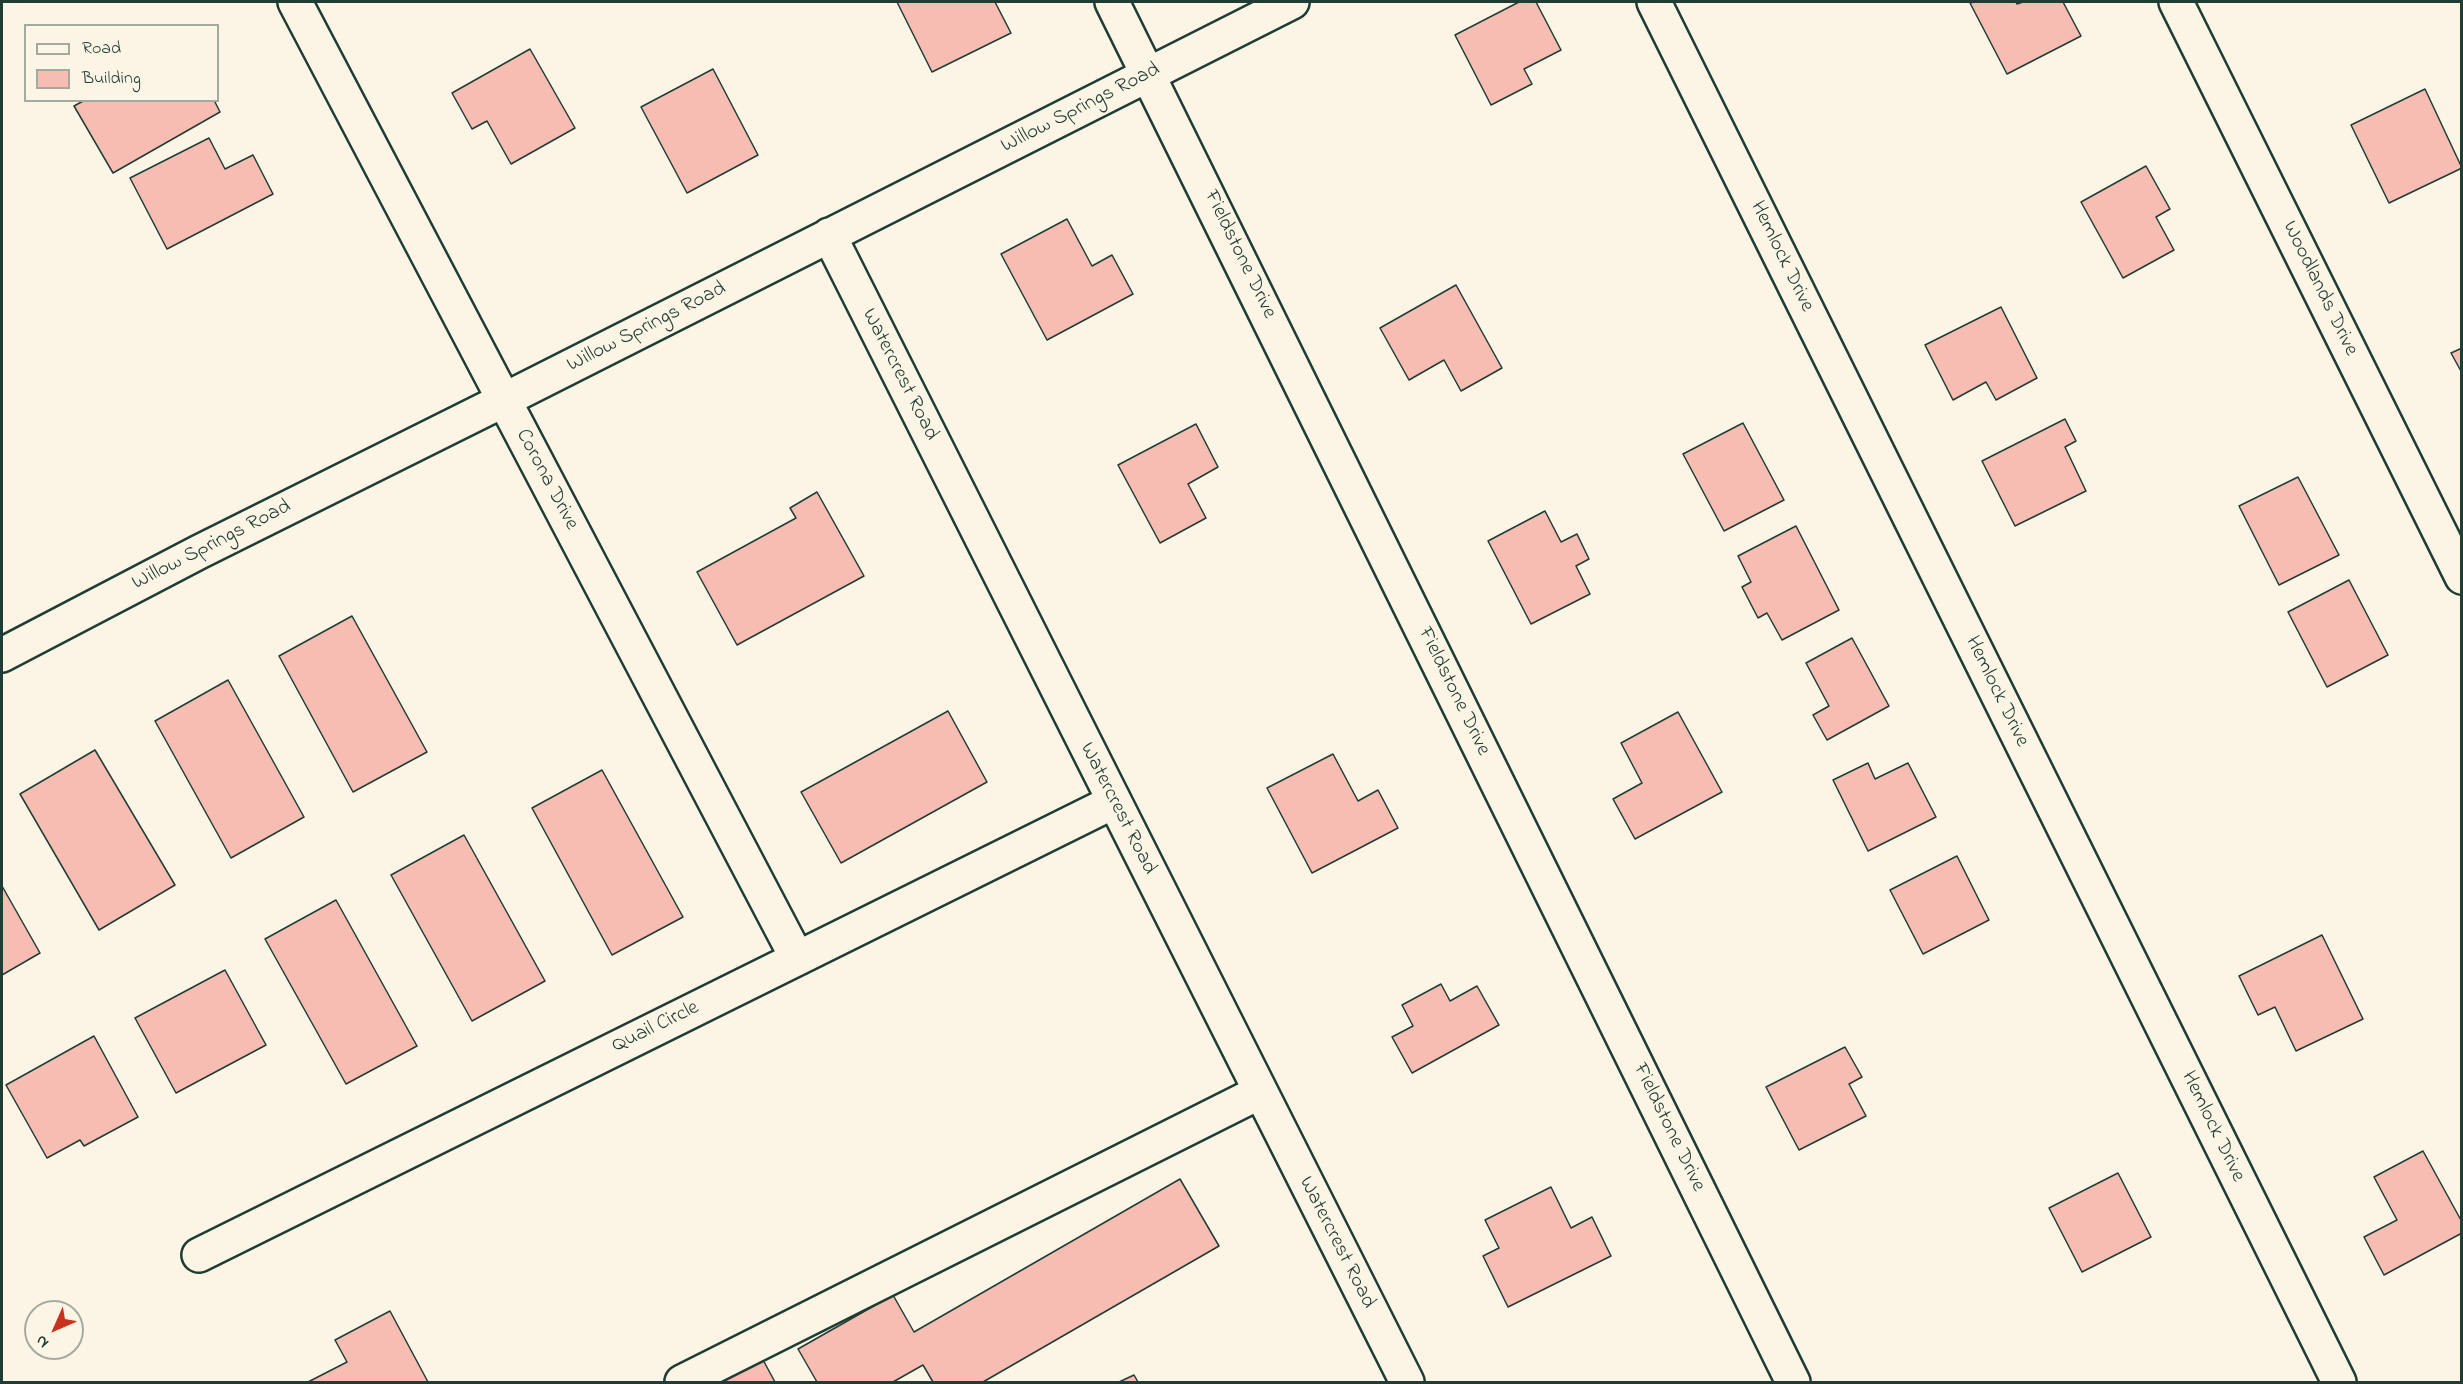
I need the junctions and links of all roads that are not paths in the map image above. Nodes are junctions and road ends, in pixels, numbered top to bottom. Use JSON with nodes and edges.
{"nodes":[{"id":1,"x":295,"y":2,"type":"edge"},
{"id":2,"x":1112,"y":2,"type":"edge"},
{"id":3,"x":1292,"y":2,"type":"edge"},
{"id":4,"x":1654,"y":2,"type":"edge"},
{"id":5,"x":2176,"y":2,"type":"edge"},
{"id":6,"x":1150,"y":74,"type":"junction"},
{"id":7,"x":829,"y":235,"type":"junction"},
{"id":8,"x":504,"y":400,"type":"junction"},
{"id":9,"x":2462,"y":577,"type":"edge"},
{"id":10,"x":2,"y":655,"type":"edge"},
{"id":11,"x":1113,"y":802,"type":"junction"},
{"id":12,"x":797,"y":958,"type":"junction"},
{"id":13,"x":1260,"y":1092,"type":"junction"},
{"id":14,"x":199,"y":1255,"type":"dead end"},
{"id":15,"x":682,"y":1383,"type":"edge"},
{"id":16,"x":1407,"y":1383,"type":"edge"},
{"id":17,"x":1793,"y":1383,"type":"edge"},
{"id":18,"x":2339,"y":1383,"type":"edge"}],
"edges":[{"from":1,"to":8,"type":"street","name":"Corona Drive"},
{"from":2,"to":6,"type":"street","name":"Fieldstone Drive"},
{"from":3,"to":6,"type":"street","name":"Willow Springs Road"},
{"from":4,"to":18,"type":"street","name":"Hemlock Drive"},
{"from":5,"to":9,"type":"street","name":"Woodlands Drive"},
{"from":6,"to":7,"type":"street","name":"Willow Springs Road"},
{"from":6,"to":17,"type":"street","name":"Fieldstone Drive"},
{"from":7,"to":8,"type":"street","name":"Willow Springs Road"},
{"from":7,"to":11,"type":"street","name":"Watercrest Road"},
{"from":8,"to":10,"type":"street","name":"Willow Springs Road"},
{"from":8,"to":12,"type":"street","name":"Corona Drive"},
{"from":11,"to":12,"type":"street","name":"Quail Circle"},
{"from":11,"to":13,"type":"street","name":"Watercrest Road"},
{"from":12,"to":14,"type":"street","name":"Quail Circle"},
{"from":13,"to":15,"type":"street"},
{"from":13,"to":16,"type":"street","name":"Watercrest Road"}]}
